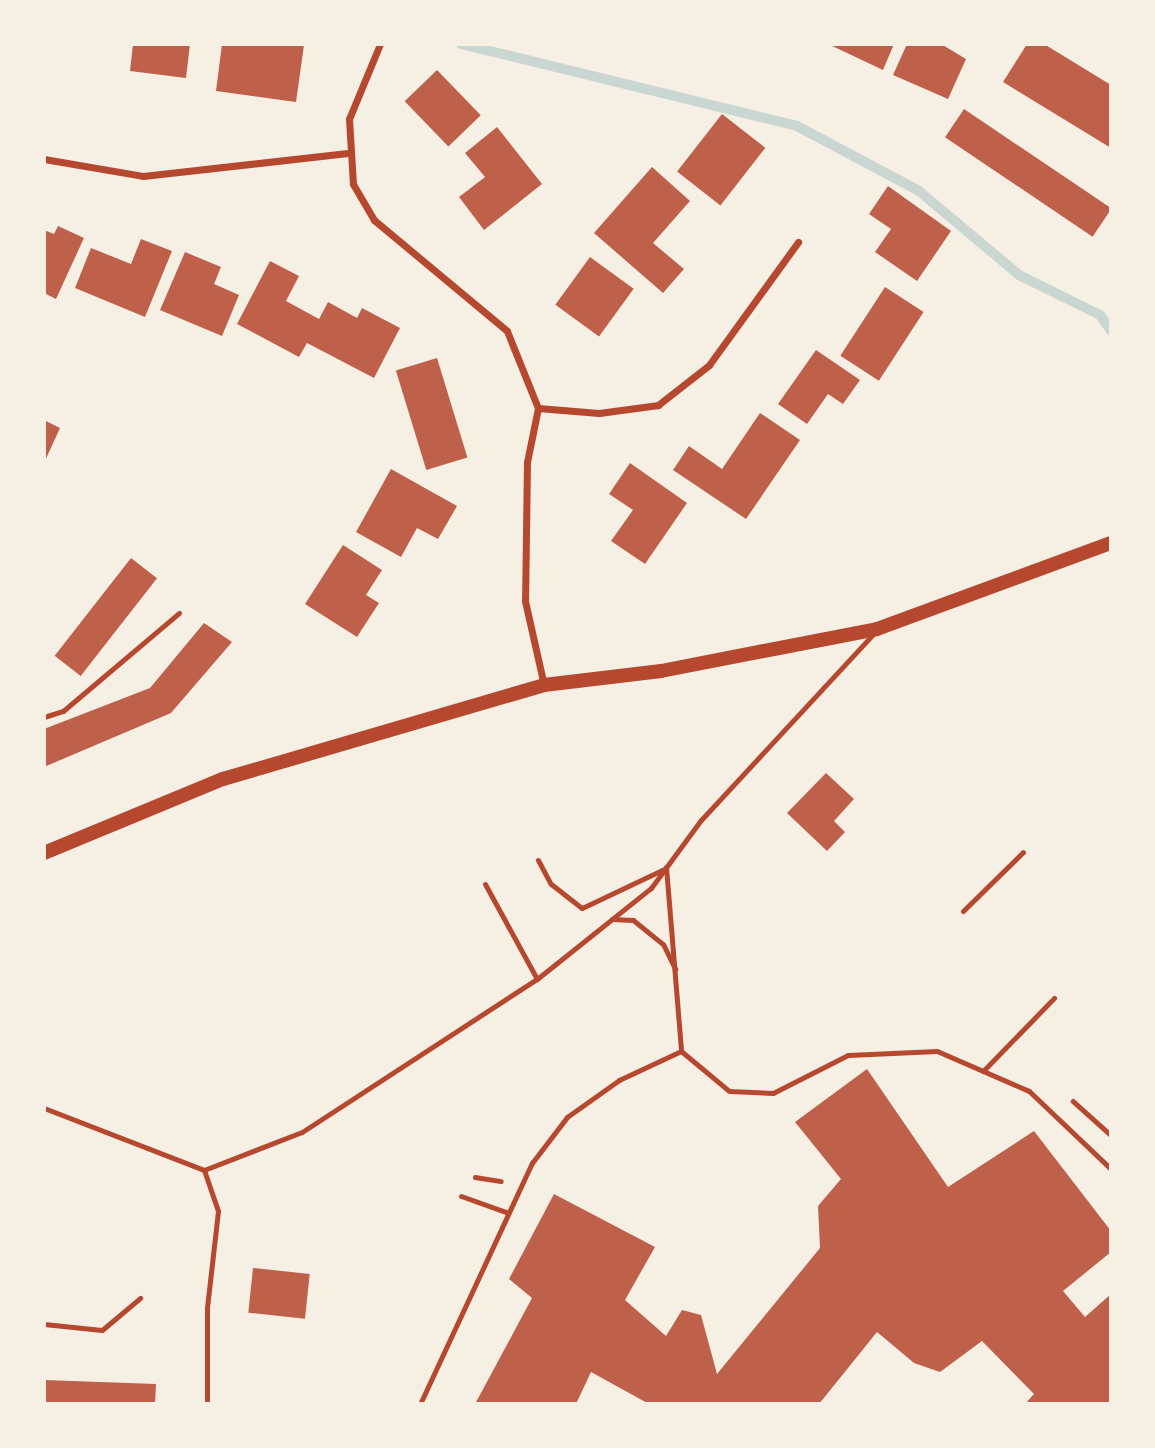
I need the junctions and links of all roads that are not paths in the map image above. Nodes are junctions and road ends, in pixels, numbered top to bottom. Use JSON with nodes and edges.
{"nodes":[{"id":1,"x":380,"y":44,"type":"edge"},
{"id":2,"x":348,"y":153,"type":"junction"},
{"id":3,"x":44,"y":159,"type":"edge"},
{"id":4,"x":798,"y":242,"type":"dead end"},
{"id":5,"x":538,"y":408,"type":"junction"},
{"id":6,"x":1111,"y":543,"type":"edge"},
{"id":7,"x":179,"y":613,"type":"dead end"},
{"id":8,"x":877,"y":629,"type":"junction"},
{"id":9,"x":544,"y":685,"type":"junction"},
{"id":10,"x":44,"y":718,"type":"edge"},
{"id":11,"x":1023,"y":852,"type":"dead end"},
{"id":12,"x":44,"y":853,"type":"edge"},
{"id":13,"x":538,"y":860,"type":"dead end"},
{"id":14,"x":666,"y":867,"type":"junction"},
{"id":15,"x":485,"y":884,"type":"dead end"},
{"id":16,"x":963,"y":911,"type":"dead end"},
{"id":17,"x":612,"y":919,"type":"junction"},
{"id":18,"x":677,"y":972,"type":"junction"},
{"id":19,"x":537,"y":979,"type":"junction"},
{"id":20,"x":1054,"y":998,"type":"dead end"},
{"id":21,"x":681,"y":1051,"type":"junction"},
{"id":22,"x":983,"y":1071,"type":"junction"},
{"id":23,"x":44,"y":1108,"type":"edge"},
{"id":24,"x":1111,"y":1169,"type":"edge"},
{"id":25,"x":205,"y":1170,"type":"junction"},
{"id":26,"x":461,"y":1196,"type":"dead end"},
{"id":27,"x":506,"y":1212,"type":"junction"},
{"id":28,"x":140,"y":1298,"type":"dead end"},
{"id":29,"x":44,"y":1324,"type":"edge"},
{"id":30,"x":207,"y":1404,"type":"edge"},
{"id":31,"x":420,"y":1404,"type":"edge"}],
"edges":[{"from":1,"to":2,"type":"street"},
{"from":2,"to":3,"type":"street"},
{"from":2,"to":5,"type":"street"},
{"from":4,"to":5,"type":"street"},
{"from":5,"to":9,"type":"street"},
{"from":6,"to":8,"type":"main road"},
{"from":7,"to":10,"type":"lane"},
{"from":8,"to":9,"type":"main road"},
{"from":8,"to":14,"type":"lane"},
{"from":9,"to":12,"type":"main road"},
{"from":11,"to":16,"type":"lane"},
{"from":13,"to":14,"type":"lane"},
{"from":14,"to":17,"type":"lane"},
{"from":14,"to":18,"type":"lane"},
{"from":15,"to":19,"type":"lane"},
{"from":17,"to":18,"type":"lane"},
{"from":17,"to":19,"type":"lane"},
{"from":18,"to":21,"type":"lane"},
{"from":19,"to":25,"type":"lane"},
{"from":20,"to":22,"type":"lane"},
{"from":21,"to":22,"type":"lane"},
{"from":21,"to":27,"type":"lane"},
{"from":22,"to":24,"type":"lane"},
{"from":23,"to":25,"type":"lane"},
{"from":25,"to":30,"type":"lane"},
{"from":26,"to":27,"type":"lane"},
{"from":27,"to":31,"type":"lane"},
{"from":28,"to":29,"type":"lane"}]}
